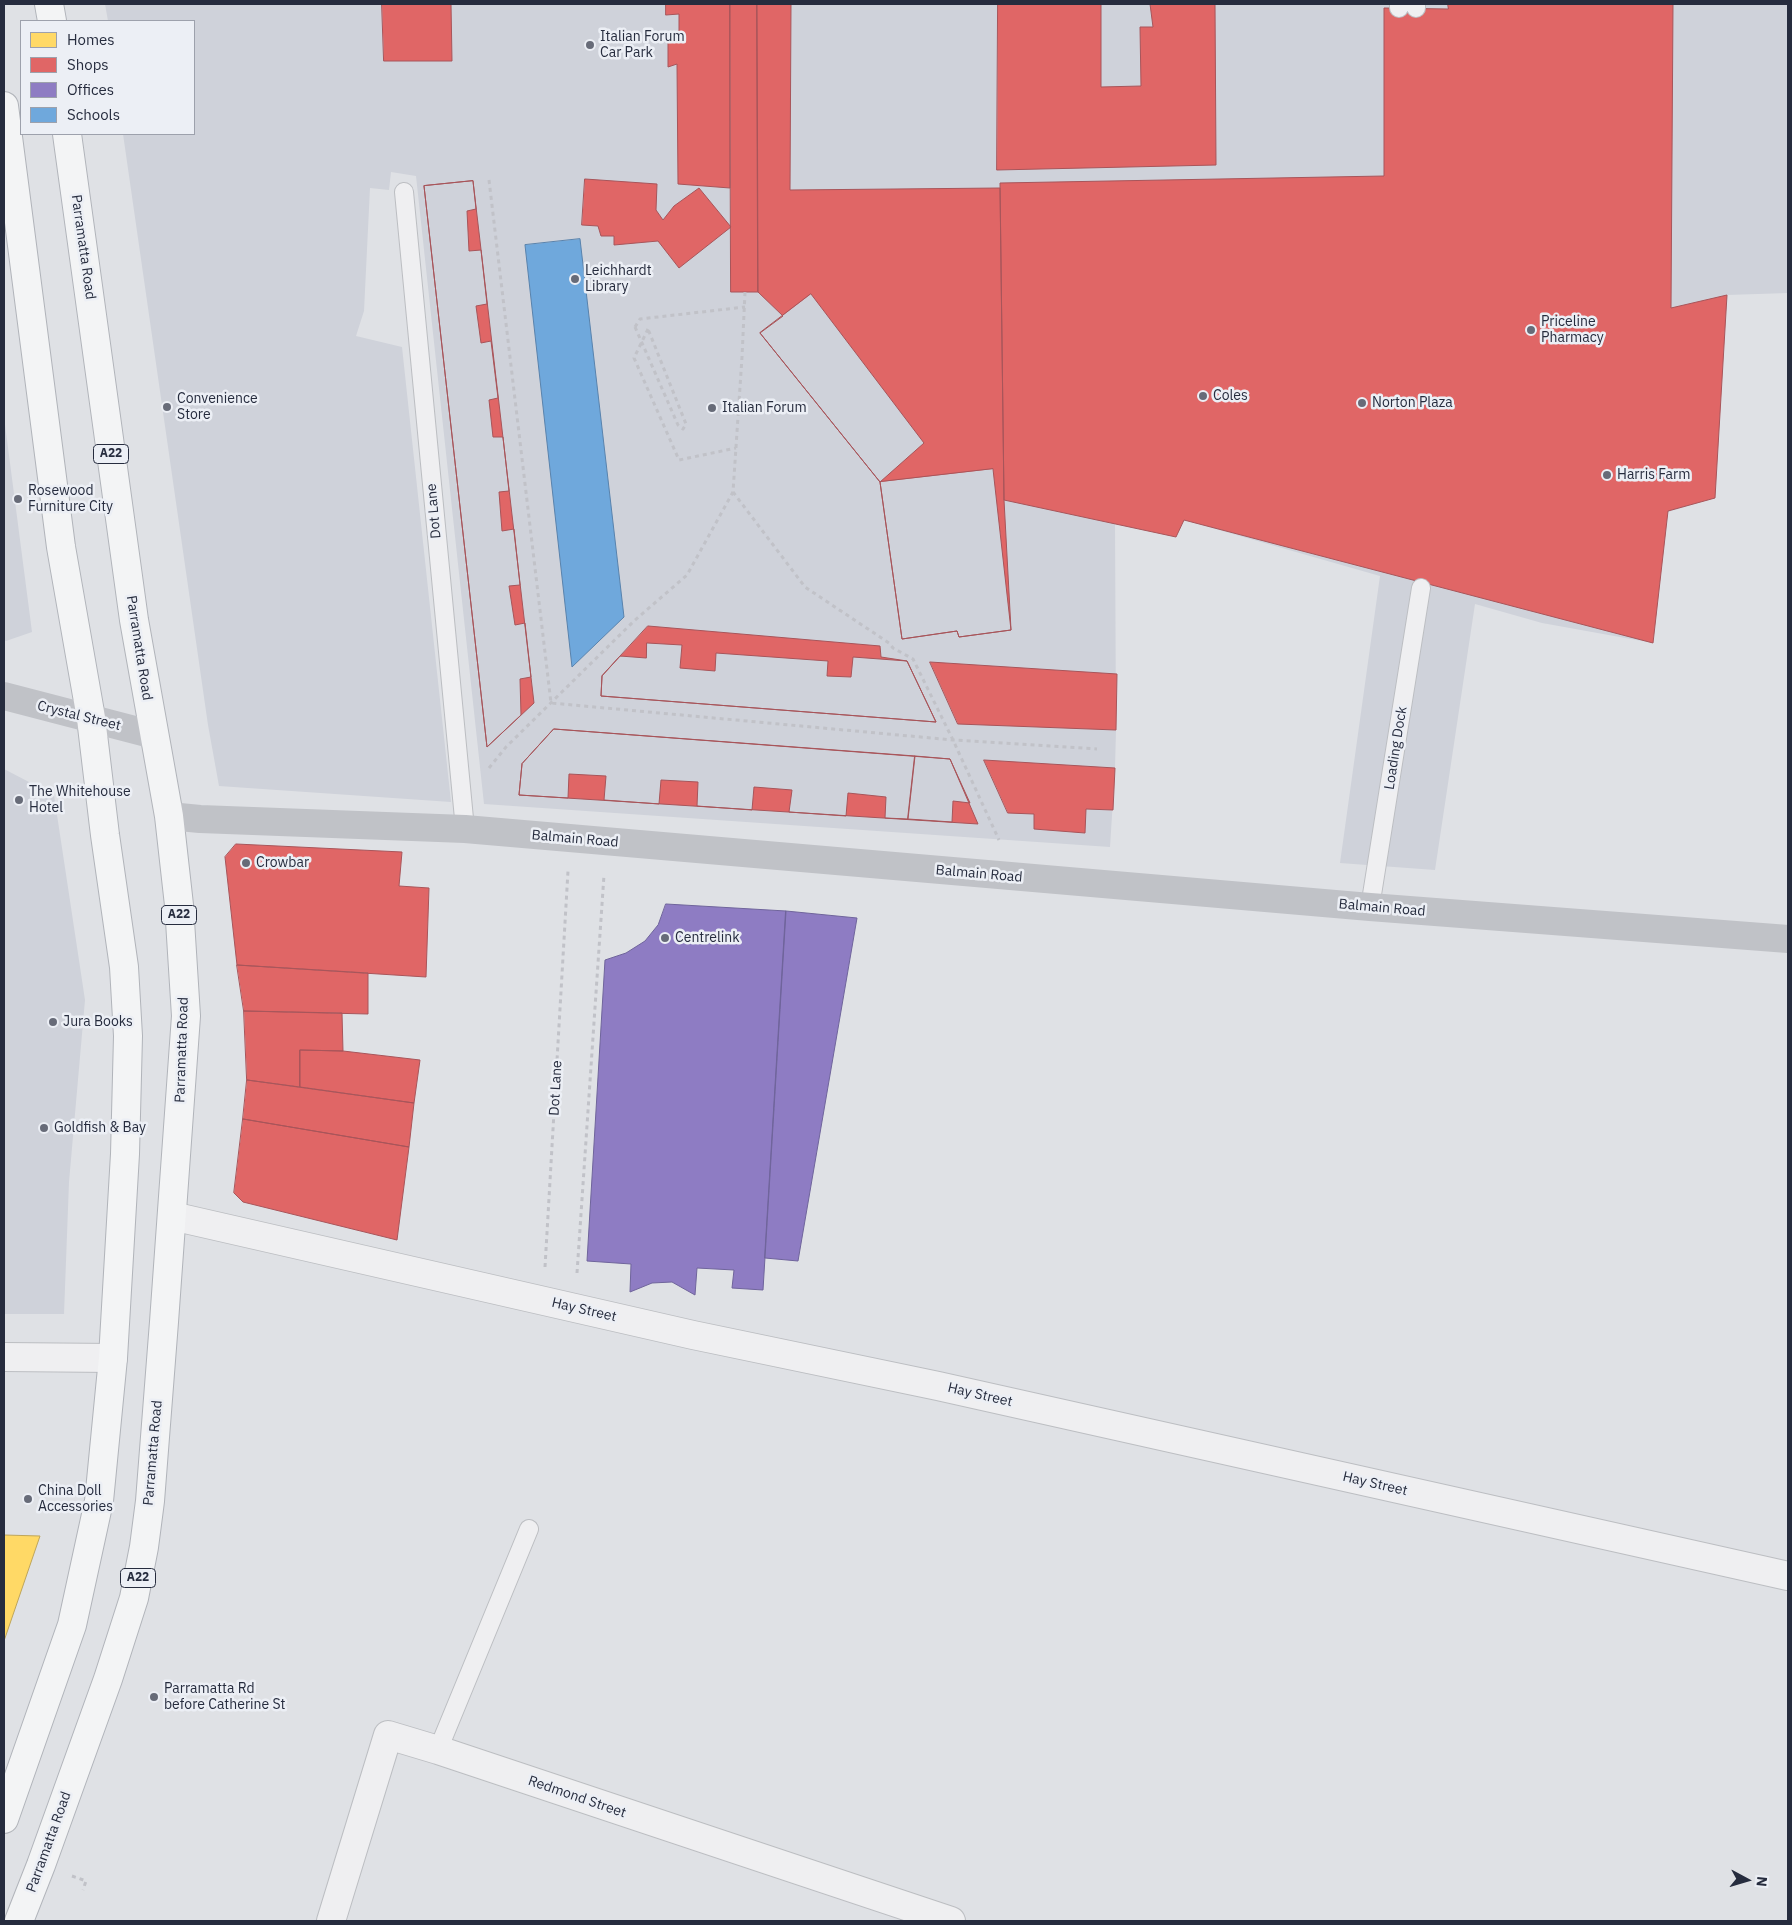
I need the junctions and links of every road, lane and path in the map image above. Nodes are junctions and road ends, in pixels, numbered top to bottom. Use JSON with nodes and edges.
{"nodes":[{"id":1,"x":49,"y":4,"type":"edge"},
{"id":2,"x":52,"y":20,"type":"edge"},
{"id":3,"x":4,"y":106,"type":"edge"},
{"id":4,"x":67,"y":135,"type":"edge"},
{"id":5,"x":489,"y":180,"type":"dead end"},
{"id":6,"x":404,"y":192,"type":"dead end"},
{"id":7,"x":745,"y":292,"type":"dead end"},
{"id":8,"x":745,"y":307,"type":"junction"},
{"id":9,"x":736,"y":448,"type":"junction"},
{"id":10,"x":733,"y":492,"type":"junction"},
{"id":11,"x":1421,"y":588,"type":"dead end"},
{"id":12,"x":4,"y":696,"type":"edge"},
{"id":13,"x":551,"y":703,"type":"junction"},
{"id":14,"x":91,"y":718,"type":"junction"},
{"id":15,"x":154,"y":735,"type":"junction"},
{"id":16,"x":954,"y":740,"type":"junction"},
{"id":17,"x":1097,"y":748,"type":"dead end"},
{"id":18,"x":168,"y":816,"type":"junction"},
{"id":19,"x":464,"y":817,"type":"junction"},
{"id":20,"x":607,"y":842,"type":"junction"},
{"id":21,"x":568,"y":875,"type":"dead end"},
{"id":22,"x":1016,"y":878,"type":"junction"},
{"id":23,"x":1370,"y":907,"type":"junction"},
{"id":24,"x":1788,"y":939,"type":"edge"},
{"id":25,"x":172,"y":1216,"type":"junction"},
{"id":26,"x":585,"y":1276,"type":"dead end"},
{"id":27,"x":544,"y":1300,"type":"junction"},
{"id":28,"x":4,"y":1357,"type":"edge"},
{"id":29,"x":113,"y":1358,"type":"junction"},
{"id":30,"x":529,"y":1528,"type":"dead end"},
{"id":31,"x":1788,"y":1576,"type":"edge"},
{"id":32,"x":438,"y":1750,"type":"junction"},
{"id":33,"x":4,"y":1819,"type":"edge"},
{"id":34,"x":78,"y":1878,"type":"dead end"},
{"id":35,"x":83,"y":1890,"type":"dead end"},
{"id":36,"x":19,"y":1921,"type":"edge"},
{"id":37,"x":332,"y":1921,"type":"edge"},
{"id":38,"x":951,"y":1921,"type":"edge"}],
"edges":[{"from":1,"to":2,"type":"highway"},
{"from":3,"to":14,"type":"highway"},
{"from":4,"to":15,"type":"highway","name":"Parramatta Road","number":"A22"},
{"from":5,"to":13,"type":"path"},
{"from":6,"to":19,"type":"lane","name":"Dot Lane"},
{"from":7,"to":8,"type":"path"},
{"from":8,"to":9,"type":"path"},
{"from":8,"to":9,"type":"path","bridge":true},
{"from":9,"to":10,"type":"path"},
{"from":10,"to":13,"type":"path"},
{"from":10,"to":16,"type":"path"},
{"from":11,"to":23,"type":"lane","name":"Loading Dock"},
{"from":12,"to":14,"type":"main road","name":"Crystal Street"},
{"from":13,"to":16,"type":"path"},
{"from":13,"to":19,"type":"path"},
{"from":14,"to":15,"type":"main road","name":"Crystal Street"},
{"from":14,"to":29,"type":"highway"},
{"from":15,"to":18,"type":"highway","name":"Parramatta Road","number":"A22"},
{"from":16,"to":17,"type":"path"},
{"from":16,"to":22,"type":"path"},
{"from":18,"to":19,"type":"main road","name":"Balmain Road"},
{"from":18,"to":25,"type":"highway","name":"Parramatta Road","number":"A22"},
{"from":19,"to":20,"type":"main road","name":"Balmain Road"},
{"from":20,"to":22,"type":"main road","name":"Balmain Road"},
{"from":20,"to":26,"type":"path"},
{"from":21,"to":27,"type":"path","name":"Dot Lane"},
{"from":22,"to":23,"type":"main road","name":"Balmain Road"},
{"from":23,"to":24,"type":"main road","name":"Balmain Road"},
{"from":25,"to":27,"type":"street","name":"Hay Street"},
{"from":25,"to":36,"type":"highway","name":"Parramatta Road","number":"A22"},
{"from":27,"to":31,"type":"street","name":"Hay Street"},
{"from":28,"to":29,"type":"street"},
{"from":29,"to":33,"type":"highway"},
{"from":30,"to":32,"type":"lane"},
{"from":32,"to":37,"type":"street","name":"Redmond Street"},
{"from":32,"to":38,"type":"street","name":"Redmond Street"},
{"from":34,"to":35,"type":"path"}]}
